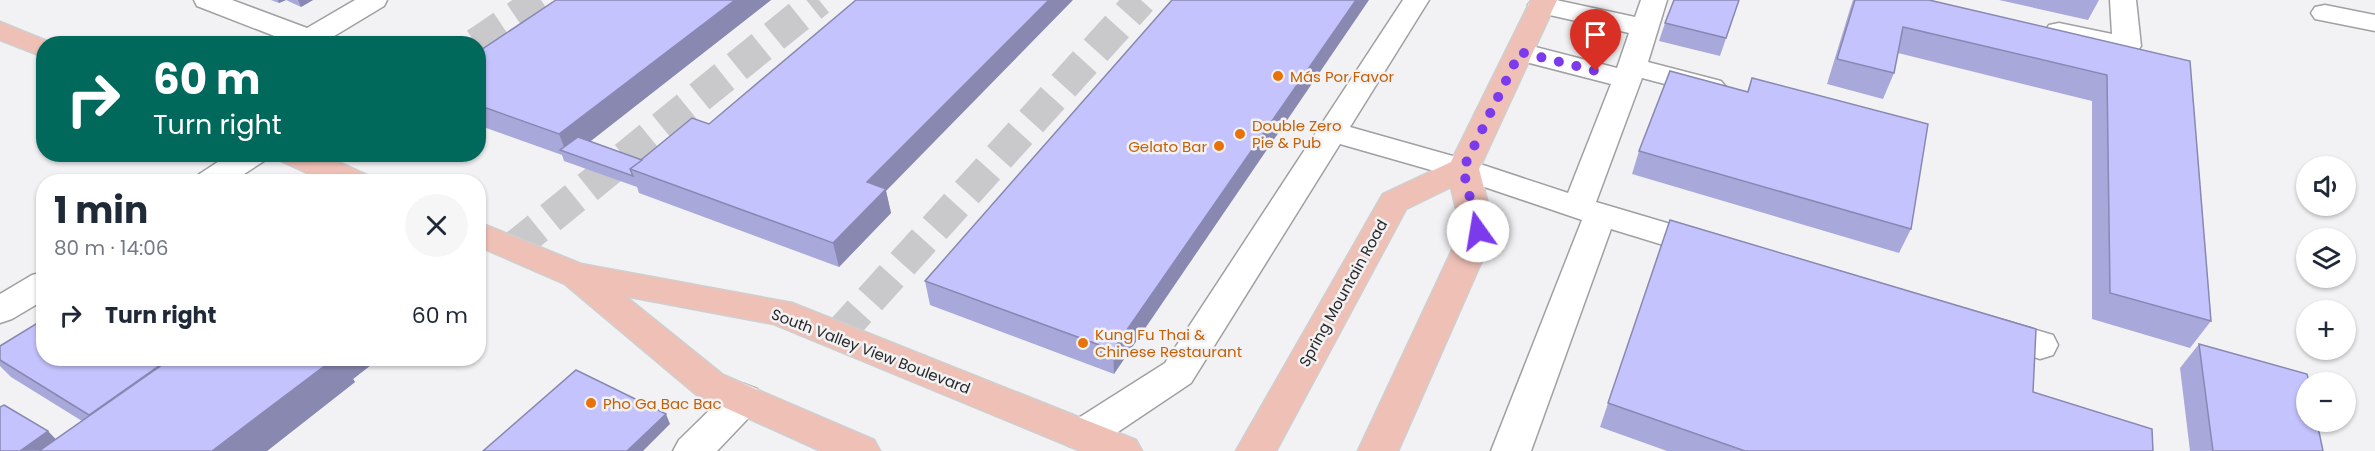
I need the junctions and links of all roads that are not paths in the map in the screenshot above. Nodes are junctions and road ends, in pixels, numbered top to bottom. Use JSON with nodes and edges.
{"nodes":[{"id":1,"x":207,"y":0,"type":"edge"},
{"id":2,"x":374,"y":0,"type":"edge"},
{"id":3,"x":1416,"y":0,"type":"edge"},
{"id":4,"x":1654,"y":0,"type":"edge"},
{"id":5,"x":2123,"y":0,"type":"edge"},
{"id":6,"x":1543,"y":2,"type":"edge"},
{"id":7,"x":2325,"y":14,"type":"dead end"},
{"id":8,"x":2375,"y":23,"type":"edge"},
{"id":9,"x":2037,"y":26,"type":"edge"},
{"id":10,"x":1646,"y":28,"type":"junction"},
{"id":11,"x":0,"y":30,"type":"edge"},
{"id":12,"x":293,"y":36,"type":"edge"},
{"id":13,"x":313,"y":36,"type":"edge"},
{"id":14,"x":36,"y":46,"type":"edge"},
{"id":15,"x":1520,"y":52,"type":"junction"},
{"id":16,"x":1630,"y":73,"type":"junction"},
{"id":17,"x":1734,"y":93,"type":"edge"},
{"id":18,"x":1332,"y":132,"type":"junction"},
{"id":19,"x":241,"y":162,"type":"edge"},
{"id":20,"x":310,"y":162,"type":"edge"},
{"id":21,"x":1463,"y":169,"type":"junction"},
{"id":22,"x":222,"y":174,"type":"edge"},
{"id":23,"x":338,"y":174,"type":"edge"},
{"id":24,"x":1589,"y":212,"type":"junction"},
{"id":25,"x":486,"y":236,"type":"edge"},
{"id":26,"x":1735,"y":255,"type":"edge"},
{"id":27,"x":575,"y":275,"type":"junction"},
{"id":28,"x":36,"y":289,"type":"edge"},
{"id":29,"x":0,"y":310,"type":"edge"},
{"id":30,"x":1961,"y":321,"type":"edge"},
{"id":31,"x":2040,"y":345,"type":"dead end"},
{"id":32,"x":744,"y":399,"type":"junction"},
{"id":33,"x":1083,"y":435,"type":"junction"},
{"id":34,"x":693,"y":451,"type":"edge"},
{"id":35,"x":860,"y":451,"type":"edge"},
{"id":36,"x":1122,"y":451,"type":"edge"},
{"id":37,"x":1256,"y":451,"type":"edge"},
{"id":38,"x":1378,"y":451,"type":"edge"},
{"id":39,"x":1511,"y":451,"type":"edge"}],
"edges":[{"from":1,"to":12,"type":"lane"},
{"from":2,"to":13,"type":"lane"},
{"from":3,"to":18,"type":"lane"},
{"from":4,"to":10,"type":"lane"},
{"from":5,"to":9,"type":"lane"},
{"from":6,"to":10,"type":"lane"},
{"from":6,"to":15,"type":"main road"},
{"from":7,"to":8,"type":"lane"},
{"from":10,"to":16,"type":"lane"},
{"from":11,"to":14,"type":"main road"},
{"from":15,"to":16,"type":"lane"},
{"from":15,"to":21,"type":"main road"},
{"from":16,"to":17,"type":"lane"},
{"from":16,"to":24,"type":"lane"},
{"from":18,"to":21,"type":"lane"},
{"from":18,"to":33,"type":"lane"},
{"from":19,"to":22,"type":"lane"},
{"from":20,"to":23,"type":"main road"},
{"from":21,"to":24,"type":"lane"},
{"from":21,"to":37,"type":"main road","name":"Spring Mountain Road"},
{"from":21,"to":38,"type":"main road"},
{"from":24,"to":26,"type":"lane"},
{"from":24,"to":39,"type":"lane"},
{"from":25,"to":27,"type":"main road","name":"South Valley View Boulevard"},
{"from":27,"to":32,"type":"main road","name":"South Valley View Boulevard"},
{"from":27,"to":33,"type":"main road","name":"South Valley View Boulevard"},
{"from":28,"to":29,"type":"lane"},
{"from":30,"to":31,"type":"lane"},
{"from":32,"to":34,"type":"lane"},
{"from":32,"to":35,"type":"main road","name":"South Valley View Boulevard"},
{"from":33,"to":36,"type":"main road","name":"South Valley View Boulevard"}]}
